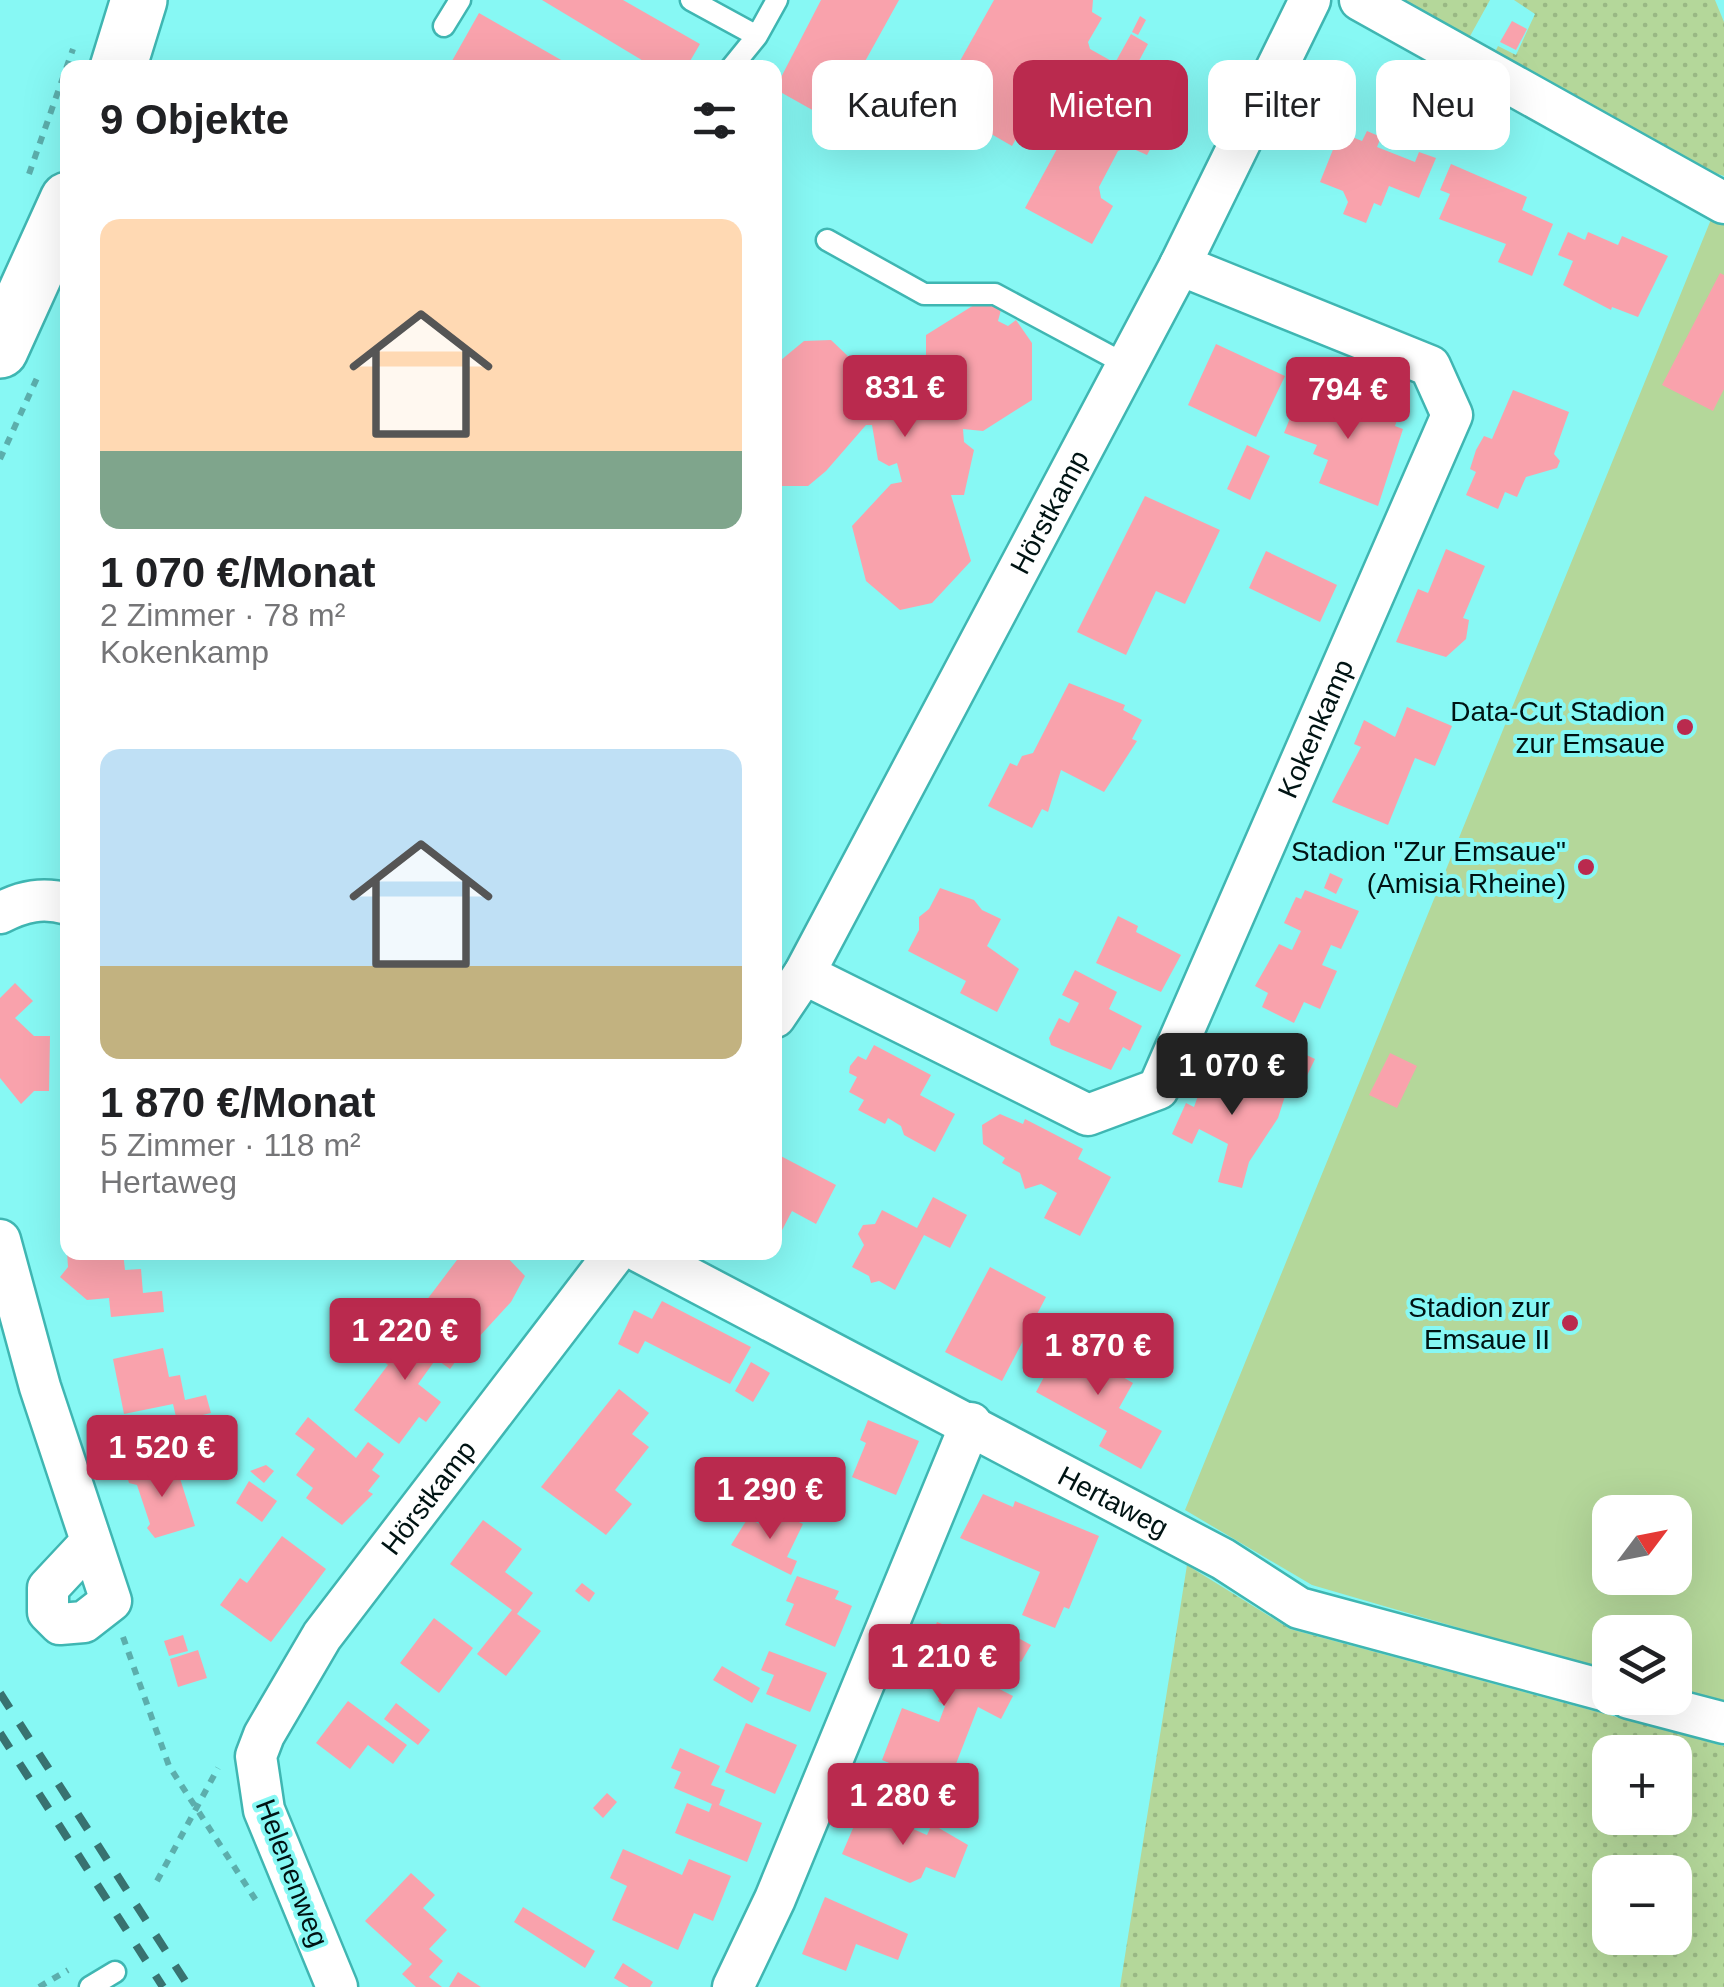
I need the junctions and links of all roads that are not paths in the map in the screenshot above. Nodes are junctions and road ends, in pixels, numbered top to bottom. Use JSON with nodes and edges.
{"nodes":[{"id":1,"x":139,"y":0,"type":"edge"},
{"id":2,"x":460,"y":0,"type":"edge"},
{"id":3,"x":691,"y":0,"type":"edge"},
{"id":4,"x":777,"y":0,"type":"edge"},
{"id":5,"x":1310,"y":0,"type":"edge"},
{"id":6,"x":1360,"y":0,"type":"edge"},
{"id":7,"x":444,"y":26,"type":"dead end"},
{"id":8,"x":757,"y":36,"type":"junction"},
{"id":9,"x":98,"y":51,"type":"edge"},
{"id":10,"x":738,"y":60,"type":"edge"},
{"id":11,"x":47,"y":190,"type":"edge"},
{"id":12,"x":1724,"y":203,"type":"edge"},
{"id":13,"x":828,"y":240,"type":"dead end"},
{"id":14,"x":1180,"y":265,"type":"junction"},
{"id":15,"x":22,"y":356,"type":"edge"},
{"id":16,"x":1127,"y":365,"type":"junction"},
{"id":17,"x":60,"y":902,"type":"edge"},
{"id":18,"x":0,"y":914,"type":"edge"},
{"id":19,"x":804,"y":974,"type":"junction"},
{"id":20,"x":782,"y":1006,"type":"edge"},
{"id":21,"x":0,"y":1240,"type":"edge"},
{"id":22,"x":610,"y":1260,"type":"edge"},
{"id":23,"x":655,"y":1260,"type":"edge"},
{"id":24,"x":971,"y":1423,"type":"junction"},
{"id":25,"x":90,"y":1542,"type":"junction"},
{"id":26,"x":1592,"y":1687,"type":"edge"},
{"id":27,"x":1692,"y":1715,"type":"edge"},
{"id":28,"x":1724,"y":1723,"type":"edge"},
{"id":29,"x":256,"y":1756,"type":"joint"},
{"id":30,"x":115,"y":1972,"type":"dead end"},
{"id":31,"x":90,"y":1987,"type":"edge"},
{"id":32,"x":337,"y":1987,"type":"edge"},
{"id":33,"x":733,"y":1987,"type":"edge"}],
"edges":[{"from":1,"to":9,"type":"main road"},
{"from":2,"to":7,"type":"lane"},
{"from":3,"to":8,"type":"lane"},
{"from":4,"to":8,"type":"lane"},
{"from":5,"to":14,"type":"street","name":"Hörstkamp"},
{"from":6,"to":12,"type":"street"},
{"from":8,"to":10,"type":"lane"},
{"from":11,"to":15,"type":"main road"},
{"from":13,"to":16,"type":"lane"},
{"from":14,"to":16,"type":"street","name":"Hörstkamp"},
{"from":14,"to":19,"type":"street","name":"Kokenkamp"},
{"from":16,"to":19,"type":"street","name":"Hörstkamp"},
{"from":17,"to":18,"type":"street"},
{"from":19,"to":20,"type":"street","name":"Hörstkamp"},
{"from":21,"to":25,"type":"street"},
{"from":22,"to":29,"type":"street","name":"Hörstkamp"},
{"from":23,"to":24,"type":"street","name":"Hertaweg"},
{"from":24,"to":26,"type":"street","name":"Hertaweg"},
{"from":24,"to":33,"type":"street"},
{"from":25,"to":25,"type":"street"},
{"from":27,"to":28,"type":"street"},
{"from":29,"to":32,"type":"street","name":"Helenenweg"},
{"from":30,"to":31,"type":"lane"}]}
